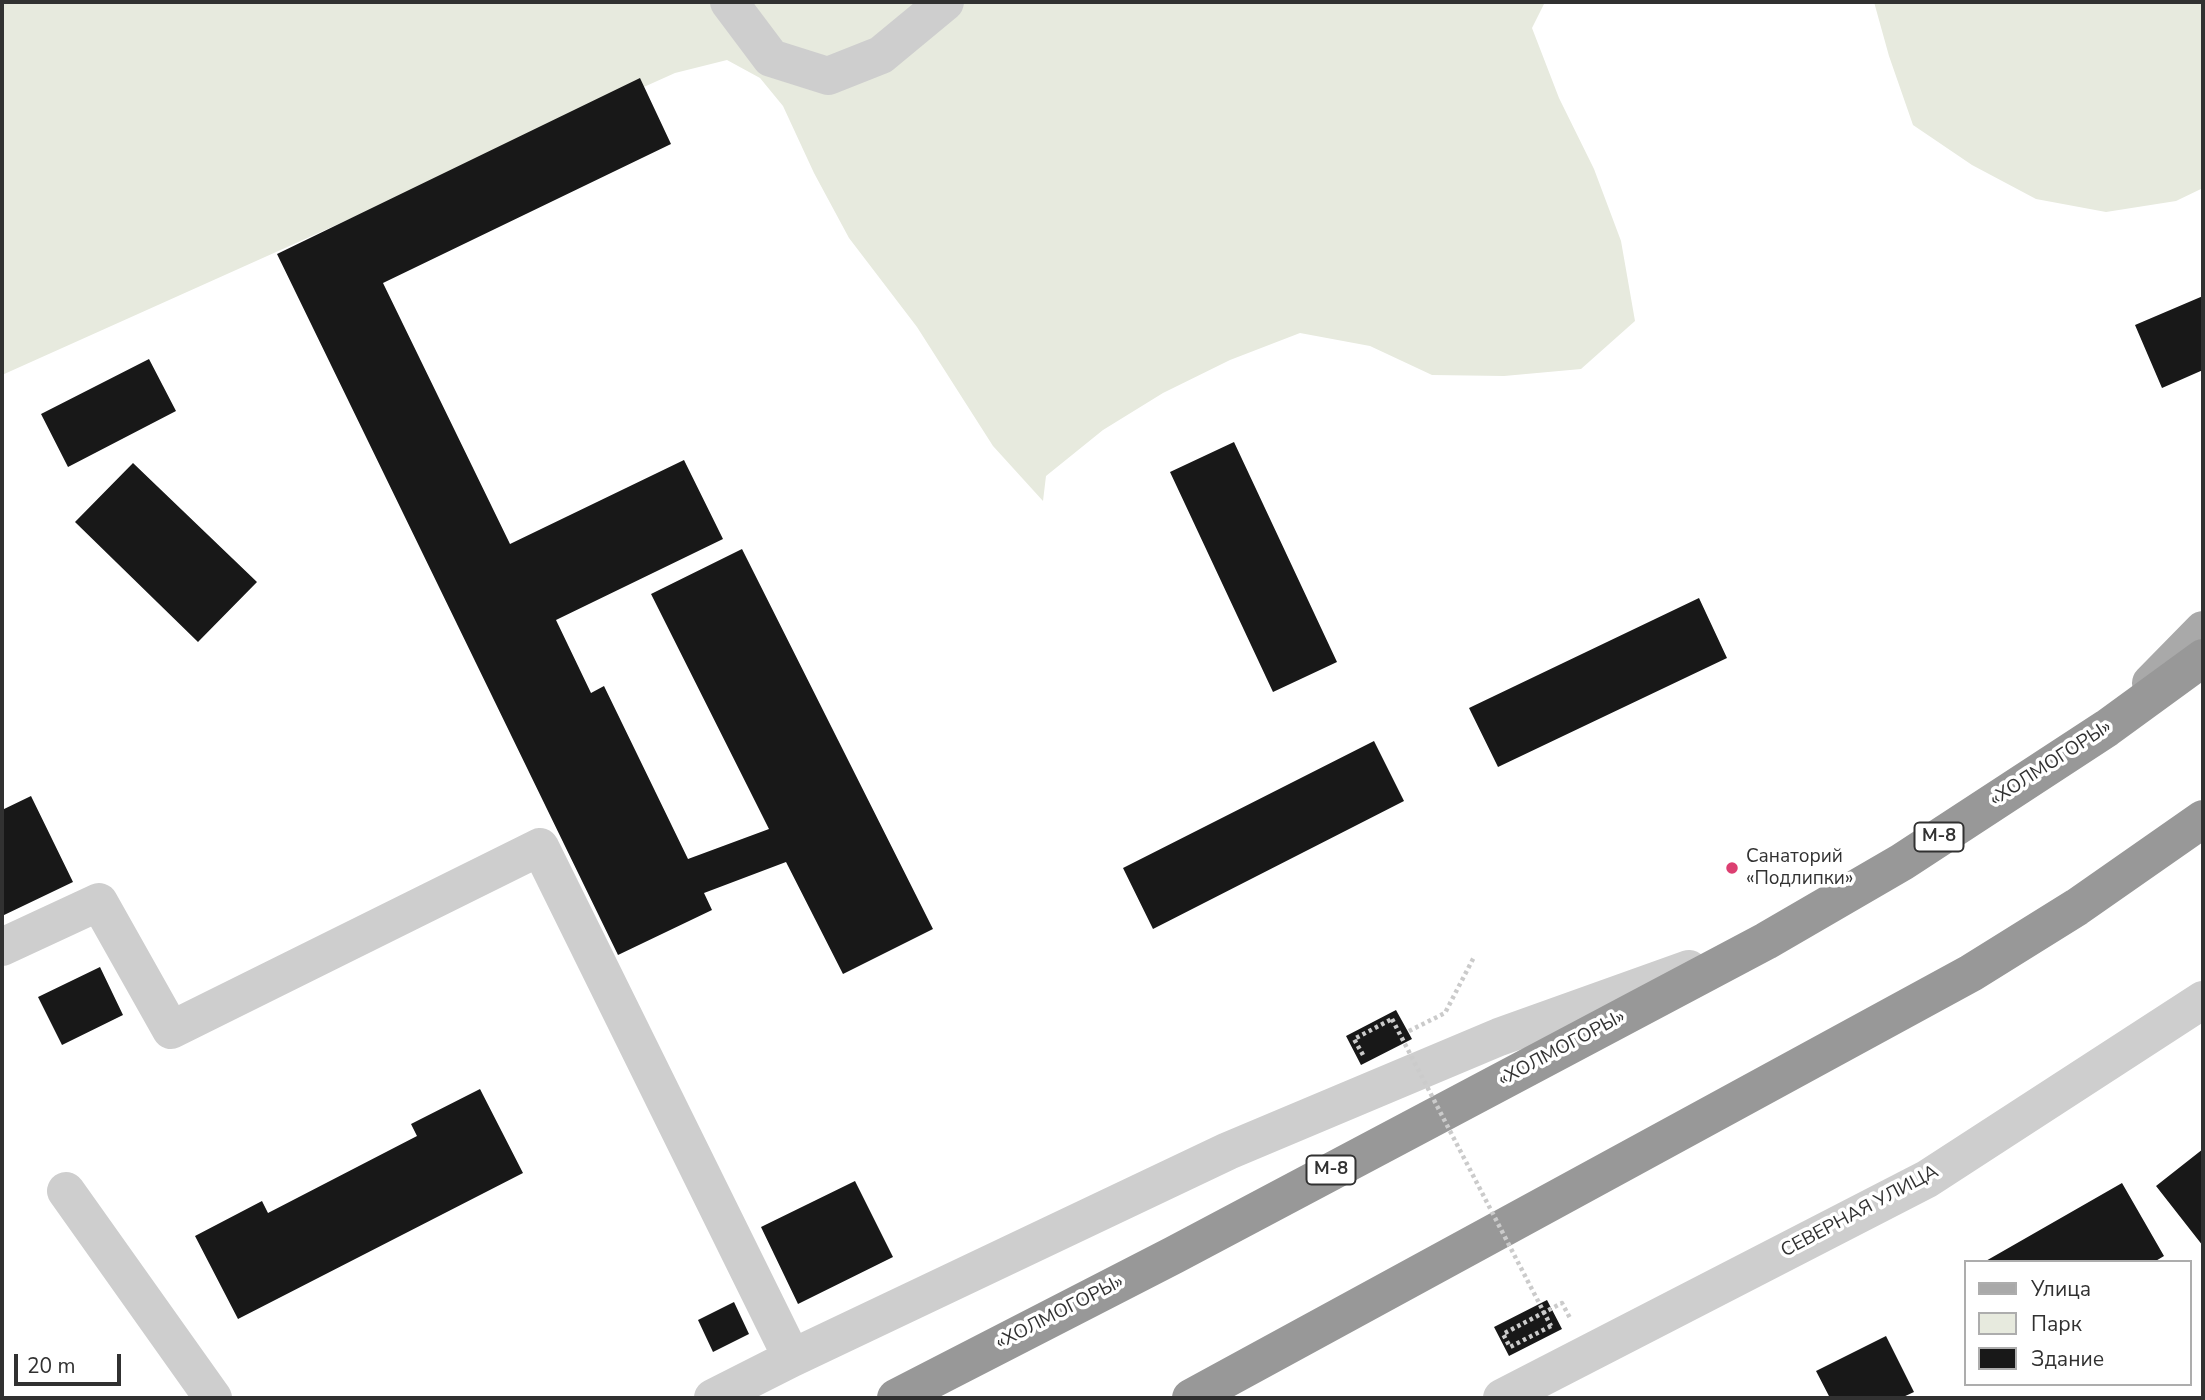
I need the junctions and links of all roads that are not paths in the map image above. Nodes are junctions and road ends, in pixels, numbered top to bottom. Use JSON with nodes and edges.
{"nodes":[{"id":1,"x":729,"y":2,"type":"edge"},
{"id":2,"x":945,"y":2,"type":"edge"},
{"id":3,"x":2203,"y":630,"type":"edge"},
{"id":4,"x":2203,"y":658,"type":"edge"},
{"id":5,"x":2107,"y":727,"type":"junction"},
{"id":6,"x":2203,"y":819,"type":"edge"},
{"id":7,"x":2203,"y":839,"type":"edge"},
{"id":8,"x":2077,"y":907,"type":"junction"},
{"id":9,"x":1766,"y":941,"type":"junction"},
{"id":10,"x":2,"y":947,"type":"edge"},
{"id":11,"x":2203,"y":1000,"type":"edge"},
{"id":12,"x":66,"y":1191,"type":"dead end"},
{"id":13,"x":792,"y":1358,"type":"junction"},
{"id":14,"x":213,"y":1398,"type":"edge"},
{"id":15,"x":713,"y":1398,"type":"edge"},
{"id":16,"x":896,"y":1398,"type":"edge"},
{"id":17,"x":1191,"y":1398,"type":"edge"},
{"id":18,"x":1502,"y":1398,"type":"edge"}],
"edges":[{"from":1,"to":2,"type":"street"},
{"from":3,"to":5,"type":"main road"},
{"from":4,"to":5,"type":"highway","name":"«ХОЛМОГОРЫ»","number":"М-8"},
{"from":5,"to":9,"type":"highway","name":"«ХОЛМОГОРЫ»","number":"М-8"},
{"from":6,"to":8,"type":"highway"},
{"from":7,"to":8,"type":"main road"},
{"from":8,"to":17,"type":"highway"},
{"from":9,"to":13,"type":"street"},
{"from":9,"to":16,"type":"highway","name":"«ХОЛМОГОРЫ»","number":"М-8"},
{"from":10,"to":13,"type":"street"},
{"from":11,"to":18,"type":"street","name":"СЕВЕРНАЯ УЛИЦА"},
{"from":12,"to":14,"type":"street"},
{"from":13,"to":15,"type":"street"}]}
